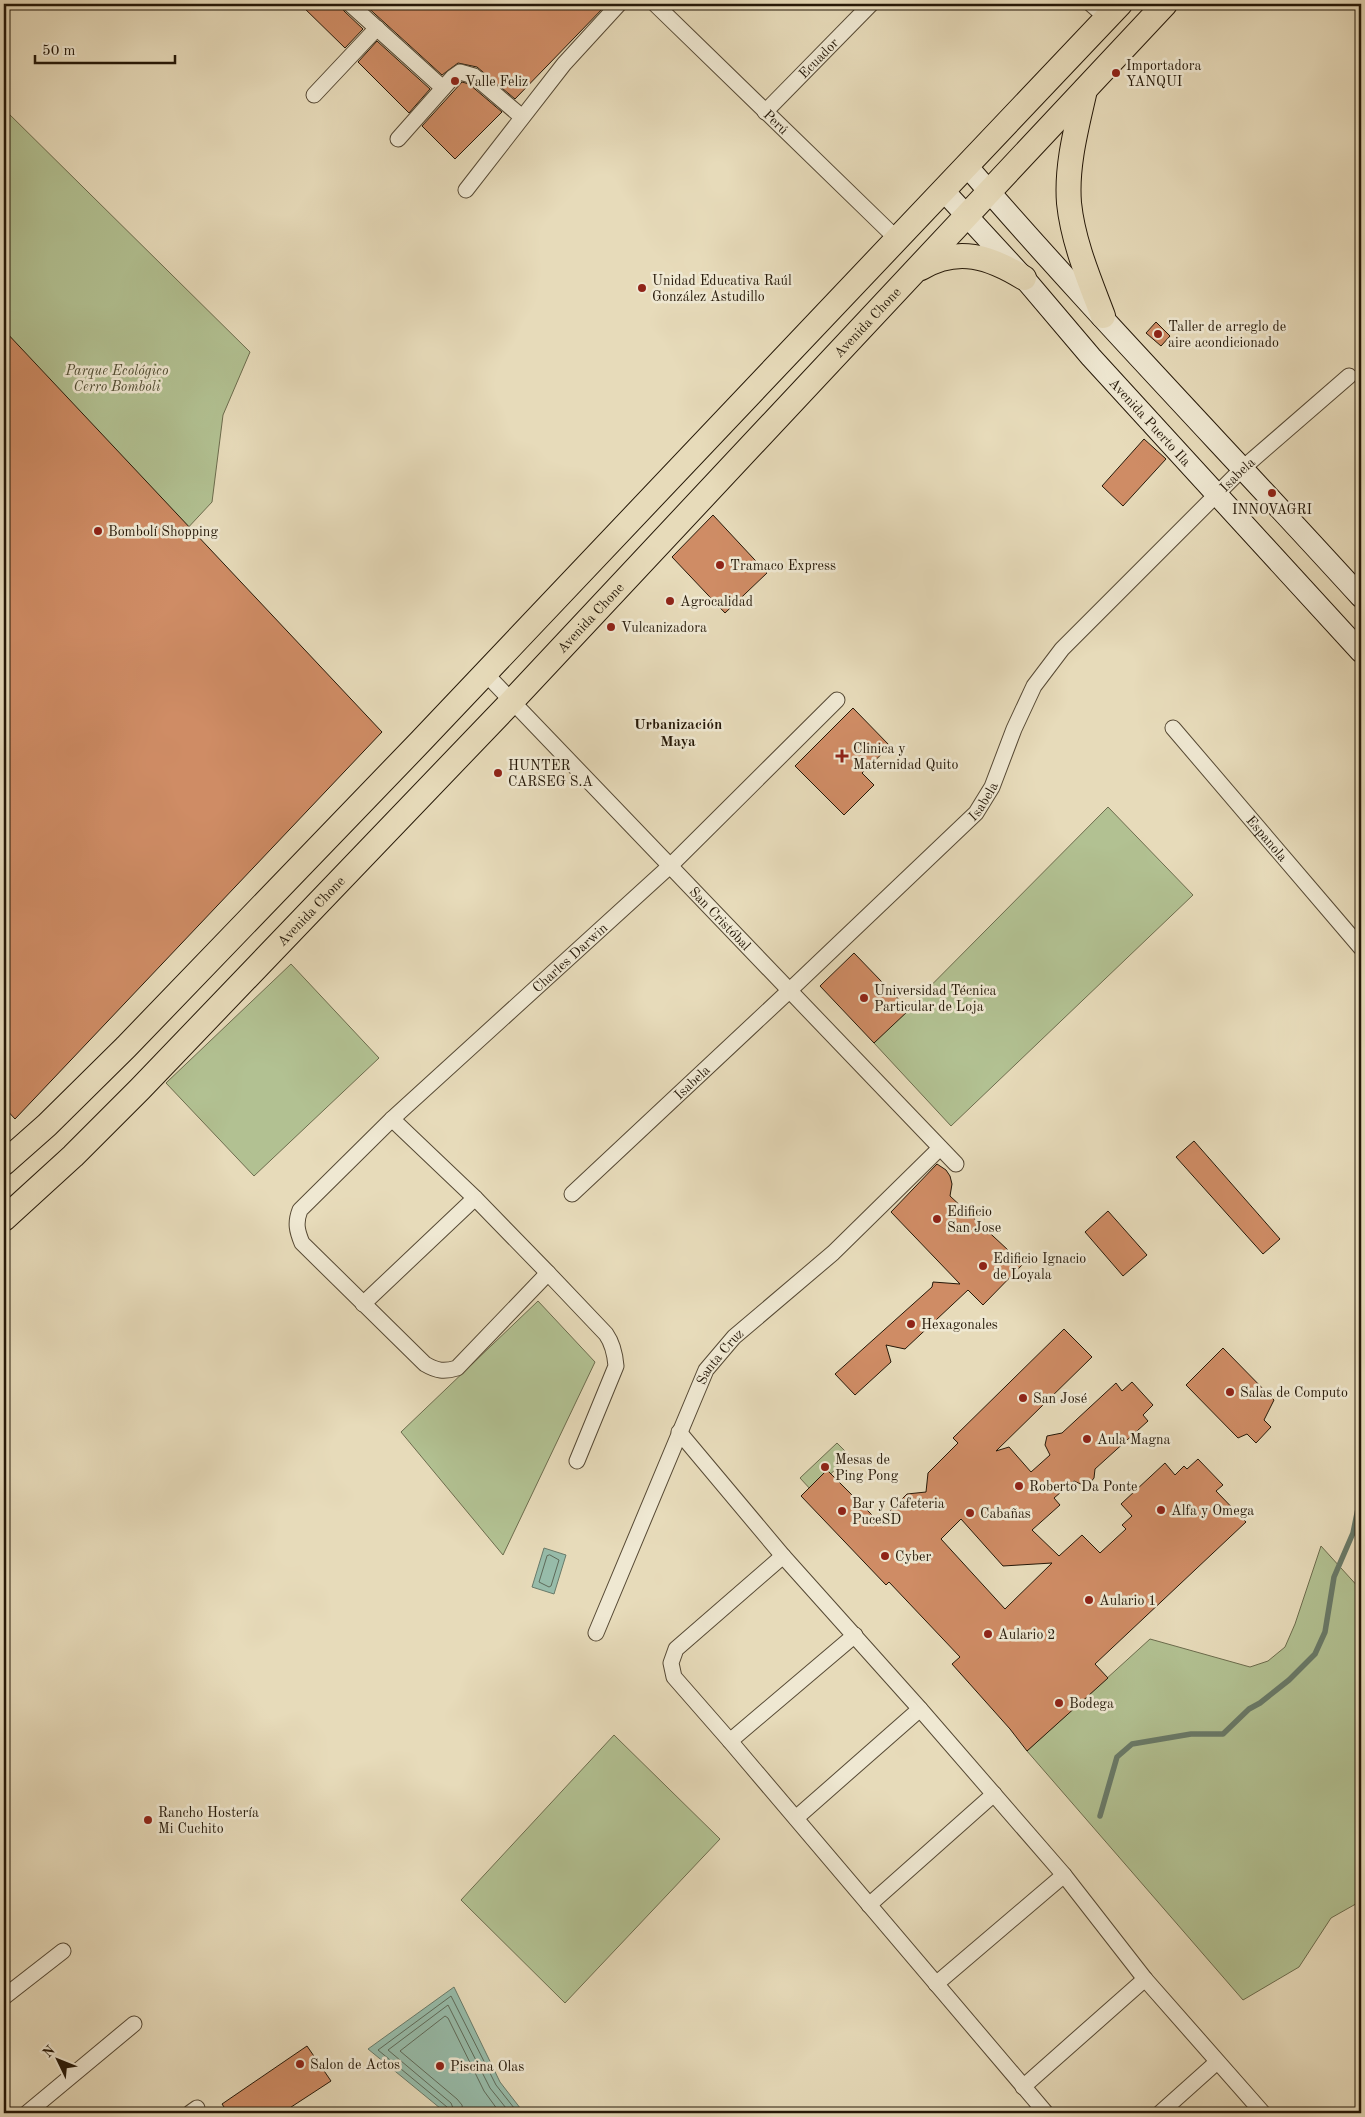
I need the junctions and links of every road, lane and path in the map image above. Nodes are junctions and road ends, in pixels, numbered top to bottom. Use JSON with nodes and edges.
{"nodes":[{"id":1,"x":350,"y":4,"type":"edge"},
{"id":2,"x":619,"y":4,"type":"edge"},
{"id":3,"x":655,"y":4,"type":"edge"},
{"id":4,"x":871,"y":4,"type":"edge"},
{"id":5,"x":1165,"y":4,"type":"edge"},
{"id":6,"x":1106,"y":8,"type":"edge"},
{"id":7,"x":377,"y":28,"type":"junction"},
{"id":8,"x":443,"y":88,"type":"junction"},
{"id":9,"x":1085,"y":89,"type":"junction"},
{"id":10,"x":314,"y":95,"type":"dead end"},
{"id":11,"x":765,"y":112,"type":"junction"},
{"id":12,"x":522,"y":118,"type":"junction"},
{"id":13,"x":398,"y":139,"type":"dead end"},
{"id":14,"x":966,"y":165,"type":"junction"},
{"id":15,"x":466,"y":190,"type":"dead end"},
{"id":16,"x":943,"y":190,"type":"junction"},
{"id":17,"x":989,"y":192,"type":"junction"},
{"id":18,"x":966,"y":216,"type":"junction"},
{"id":19,"x":897,"y":239,"type":"junction"},
{"id":20,"x":911,"y":274,"type":"junction"},
{"id":21,"x":1024,"y":278,"type":"junction"},
{"id":22,"x":1103,"y":316,"type":"junction"},
{"id":23,"x":1349,"y":376,"type":"dead end"},
{"id":24,"x":1243,"y":468,"type":"junction"},
{"id":25,"x":1217,"y":493,"type":"junction"},
{"id":26,"x":1361,"y":597,"type":"edge"},
{"id":27,"x":1361,"y":652,"type":"edge"},
{"id":28,"x":485,"y":673,"type":"junction"},
{"id":29,"x":513,"y":700,"type":"junction"},
{"id":30,"x":837,"y":700,"type":"dead end"},
{"id":31,"x":1173,"y":728,"type":"dead end"},
{"id":32,"x":671,"y":865,"type":"junction"},
{"id":33,"x":1361,"y":948,"type":"edge"},
{"id":34,"x":790,"y":990,"type":"junction"},
{"id":35,"x":392,"y":1119,"type":"junction"},
{"id":36,"x":940,"y":1148,"type":"junction"},
{"id":37,"x":5,"y":1159,"type":"edge"},
{"id":38,"x":956,"y":1164,"type":"dead end"},
{"id":39,"x":572,"y":1194,"type":"dead end"},
{"id":40,"x":475,"y":1198,"type":"junction"},
{"id":41,"x":4,"y":1219,"type":"edge"},
{"id":42,"x":548,"y":1273,"type":"junction"},
{"id":43,"x":362,"y":1304,"type":"junction"},
{"id":44,"x":680,"y":1432,"type":"junction"},
{"id":45,"x":577,"y":1461,"type":"dead end"},
{"id":46,"x":784,"y":1556,"type":"junction"},
{"id":47,"x":596,"y":1633,"type":"dead end"},
{"id":48,"x":855,"y":1635,"type":"junction"},
{"id":49,"x":920,"y":1709,"type":"junction"},
{"id":50,"x":730,"y":1741,"type":"junction"},
{"id":51,"x":994,"y":1794,"type":"junction"},
{"id":52,"x":796,"y":1818,"type":"junction"},
{"id":53,"x":1064,"y":1875,"type":"junction"},
{"id":54,"x":869,"y":1905,"type":"junction"},
{"id":55,"x":63,"y":1951,"type":"dead end"},
{"id":56,"x":1145,"y":1979,"type":"junction"},
{"id":57,"x":936,"y":1984,"type":"junction"},
{"id":58,"x":4,"y":1997,"type":"edge"},
{"id":59,"x":134,"y":2024,"type":"dead end"},
{"id":60,"x":1217,"y":2062,"type":"junction"},
{"id":61,"x":1023,"y":2087,"type":"junction"},
{"id":62,"x":27,"y":2113,"type":"edge"},
{"id":63,"x":1046,"y":2113,"type":"edge"},
{"id":64,"x":1160,"y":2113,"type":"edge"},
{"id":65,"x":1263,"y":2113,"type":"edge"}],
"edges":[{"from":1,"to":7,"type":"street"},
{"from":2,"to":12,"type":"street"},
{"from":3,"to":11,"type":"street","name":"Perú"},
{"from":4,"to":11,"type":"street","name":"Ecuador"},
{"from":5,"to":9,"type":"main road","name":"Avenida Chone"},
{"from":6,"to":14,"type":"main road"},
{"from":7,"to":8,"type":"street"},
{"from":7,"to":10,"type":"street"},
{"from":8,"to":12,"type":"street"},
{"from":8,"to":13,"type":"street"},
{"from":9,"to":17,"type":"main road","name":"Avenida Chone"},
{"from":9,"to":22,"type":"main road"},
{"from":11,"to":19,"type":"street","name":"Perú"},
{"from":12,"to":15,"type":"street"},
{"from":14,"to":16,"type":"main road"},
{"from":14,"to":17,"type":"street"},
{"from":16,"to":18,"type":"street","name":"Avenida Puerto Ila"},
{"from":16,"to":19,"type":"main road"},
{"from":17,"to":18,"type":"main road","name":"Avenida Chone"},
{"from":17,"to":22,"type":"street"},
{"from":18,"to":20,"type":"main road","name":"Avenida Chone"},
{"from":18,"to":21,"type":"street","name":"Avenida Puerto Ila"},
{"from":19,"to":28,"type":"main road"},
{"from":20,"to":21,"type":"main road"},
{"from":20,"to":29,"type":"main road","name":"Avenida Chone"},
{"from":21,"to":25,"type":"street","name":"Avenida Puerto Ila"},
{"from":22,"to":24,"type":"street"},
{"from":23,"to":24,"type":"street","name":"Isabela"},
{"from":24,"to":25,"type":"street","name":"Isabela"},
{"from":24,"to":26,"type":"street"},
{"from":25,"to":27,"type":"street","name":"Avenida Puerto Ila"},
{"from":25,"to":34,"type":"street","name":"Isabela"},
{"from":28,"to":29,"type":"street","name":"San Cristóbal"},
{"from":28,"to":37,"type":"main road"},
{"from":29,"to":32,"type":"street","name":"San Cristóbal"},
{"from":29,"to":41,"type":"main road","name":"Avenida Chone"},
{"from":30,"to":32,"type":"street","name":"Charles Darwin"},
{"from":31,"to":33,"type":"street","name":"Espanola"},
{"from":32,"to":34,"type":"street","name":"San Cristóbal"},
{"from":32,"to":35,"type":"street","name":"Charles Darwin"},
{"from":34,"to":36,"type":"street","name":"San Cristóbal"},
{"from":34,"to":39,"type":"street","name":"Isabela"},
{"from":35,"to":40,"type":"street"},
{"from":35,"to":43,"type":"street","name":"Charles Darwin"},
{"from":36,"to":38,"type":"street","name":"San Cristóbal"},
{"from":36,"to":44,"type":"street","name":"Santa Cruz"},
{"from":40,"to":42,"type":"street"},
{"from":40,"to":43,"type":"street"},
{"from":42,"to":43,"type":"street"},
{"from":42,"to":45,"type":"street"},
{"from":44,"to":46,"type":"street"},
{"from":44,"to":47,"type":"street","name":"Santa Cruz"},
{"from":46,"to":48,"type":"street"},
{"from":46,"to":50,"type":"street"},
{"from":48,"to":49,"type":"street"},
{"from":48,"to":50,"type":"street"},
{"from":49,"to":51,"type":"street"},
{"from":49,"to":52,"type":"street"},
{"from":50,"to":52,"type":"street"},
{"from":51,"to":53,"type":"street"},
{"from":51,"to":54,"type":"street"},
{"from":52,"to":54,"type":"street"},
{"from":53,"to":56,"type":"street"},
{"from":53,"to":57,"type":"street"},
{"from":54,"to":57,"type":"street"},
{"from":55,"to":58,"type":"street"},
{"from":56,"to":60,"type":"street"},
{"from":56,"to":61,"type":"street"},
{"from":57,"to":61,"type":"street"},
{"from":59,"to":62,"type":"street"},
{"from":60,"to":64,"type":"street"},
{"from":60,"to":65,"type":"street"},
{"from":61,"to":63,"type":"street"}]}
